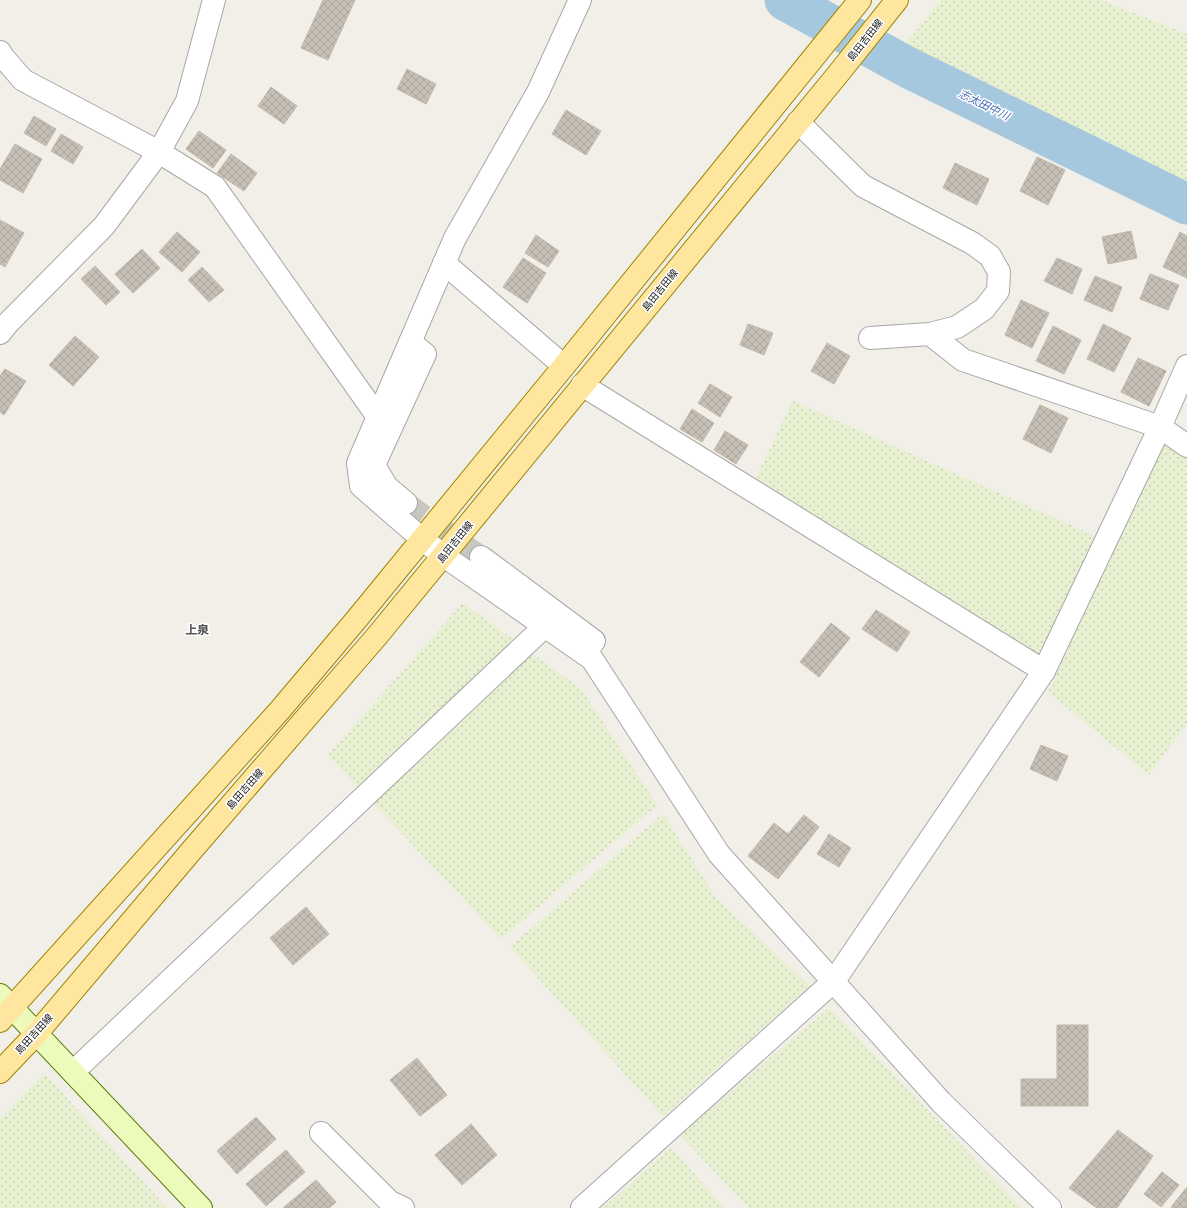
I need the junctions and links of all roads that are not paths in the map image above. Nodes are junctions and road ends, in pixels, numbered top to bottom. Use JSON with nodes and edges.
{"nodes":[{"id":1,"x":214,"y":0,"type":"edge"},
{"id":2,"x":580,"y":0,"type":"edge"},
{"id":3,"x":860,"y":0,"type":"edge"},
{"id":4,"x":892,"y":7,"type":"edge"},
{"id":5,"x":0,"y":52,"type":"edge"},
{"id":6,"x":798,"y":122,"type":"junction"},
{"id":7,"x":159,"y":152,"type":"junction"},
{"id":8,"x":444,"y":263,"type":"junction"},
{"id":9,"x":0,"y":333,"type":"edge"},
{"id":10,"x":930,"y":334,"type":"junction"},
{"id":11,"x":870,"y":338,"type":"dead end"},
{"id":12,"x":410,"y":342,"type":"junction"},
{"id":13,"x":564,"y":366,"type":"junction"},
{"id":14,"x":1187,"y":366,"type":"edge"},
{"id":15,"x":582,"y":385,"type":"junction"},
{"id":16,"x":378,"y":417,"type":"junction"},
{"id":17,"x":1160,"y":427,"type":"junction"},
{"id":18,"x":1187,"y":446,"type":"edge"},
{"id":19,"x":406,"y":502,"type":"tunnel mouth"},
{"id":20,"x":422,"y":539,"type":"junction"},
{"id":21,"x":444,"y":556,"type":"junction"},
{"id":22,"x":481,"y":557,"type":"tunnel mouth"},
{"id":23,"x":545,"y":626,"type":"junction"},
{"id":24,"x":585,"y":654,"type":"junction"},
{"id":25,"x":1044,"y":671,"type":"junction"},
{"id":26,"x":834,"y":981,"type":"junction"},
{"id":27,"x":4,"y":1008,"type":"edge"},
{"id":28,"x":37,"y":1033,"type":"junction"},
{"id":29,"x":0,"y":1072,"type":"edge"},
{"id":30,"x":73,"y":1072,"type":"junction"},
{"id":31,"x":321,"y":1133,"type":"dead end"},
{"id":32,"x":201,"y":1208,"type":"edge"},
{"id":33,"x":402,"y":1208,"type":"edge"},
{"id":34,"x":582,"y":1208,"type":"edge"},
{"id":35,"x":1050,"y":1208,"type":"edge"}],
"edges":[{"from":1,"to":7,"type":"street"},
{"from":2,"to":8,"type":"street"},
{"from":3,"to":13,"type":"main road"},
{"from":4,"to":6,"type":"main road","name":"島田吉田線"},
{"from":5,"to":7,"type":"street"},
{"from":6,"to":10,"type":"street"},
{"from":6,"to":15,"type":"main road","name":"島田吉田線"},
{"from":7,"to":9,"type":"street"},
{"from":7,"to":16,"type":"street"},
{"from":8,"to":12,"type":"street"},
{"from":8,"to":13,"type":"street"},
{"from":10,"to":11,"type":"street"},
{"from":10,"to":17,"type":"street"},
{"from":12,"to":16,"type":"street"},
{"from":12,"to":19,"type":"street"},
{"from":13,"to":20,"type":"main road"},
{"from":14,"to":17,"type":"street"},
{"from":15,"to":21,"type":"main road","name":"島田吉田線"},
{"from":15,"to":25,"type":"street"},
{"from":16,"to":20,"type":"street"},
{"from":17,"to":18,"type":"street"},
{"from":17,"to":25,"type":"street"},
{"from":20,"to":21,"type":"street"},
{"from":20,"to":27,"type":"main road"},
{"from":21,"to":23,"type":"street"},
{"from":21,"to":28,"type":"main road","name":"島田吉田線"},
{"from":22,"to":24,"type":"street"},
{"from":23,"to":24,"type":"street"},
{"from":23,"to":30,"type":"street"},
{"from":24,"to":26,"type":"street"},
{"from":25,"to":26,"type":"street"},
{"from":26,"to":34,"type":"street"},
{"from":26,"to":35,"type":"street"},
{"from":27,"to":28,"type":"street"},
{"from":28,"to":29,"type":"main road","name":"島田吉田線"},
{"from":28,"to":30,"type":"street"},
{"from":30,"to":32,"type":"street"},
{"from":31,"to":33,"type":"street"}]}
